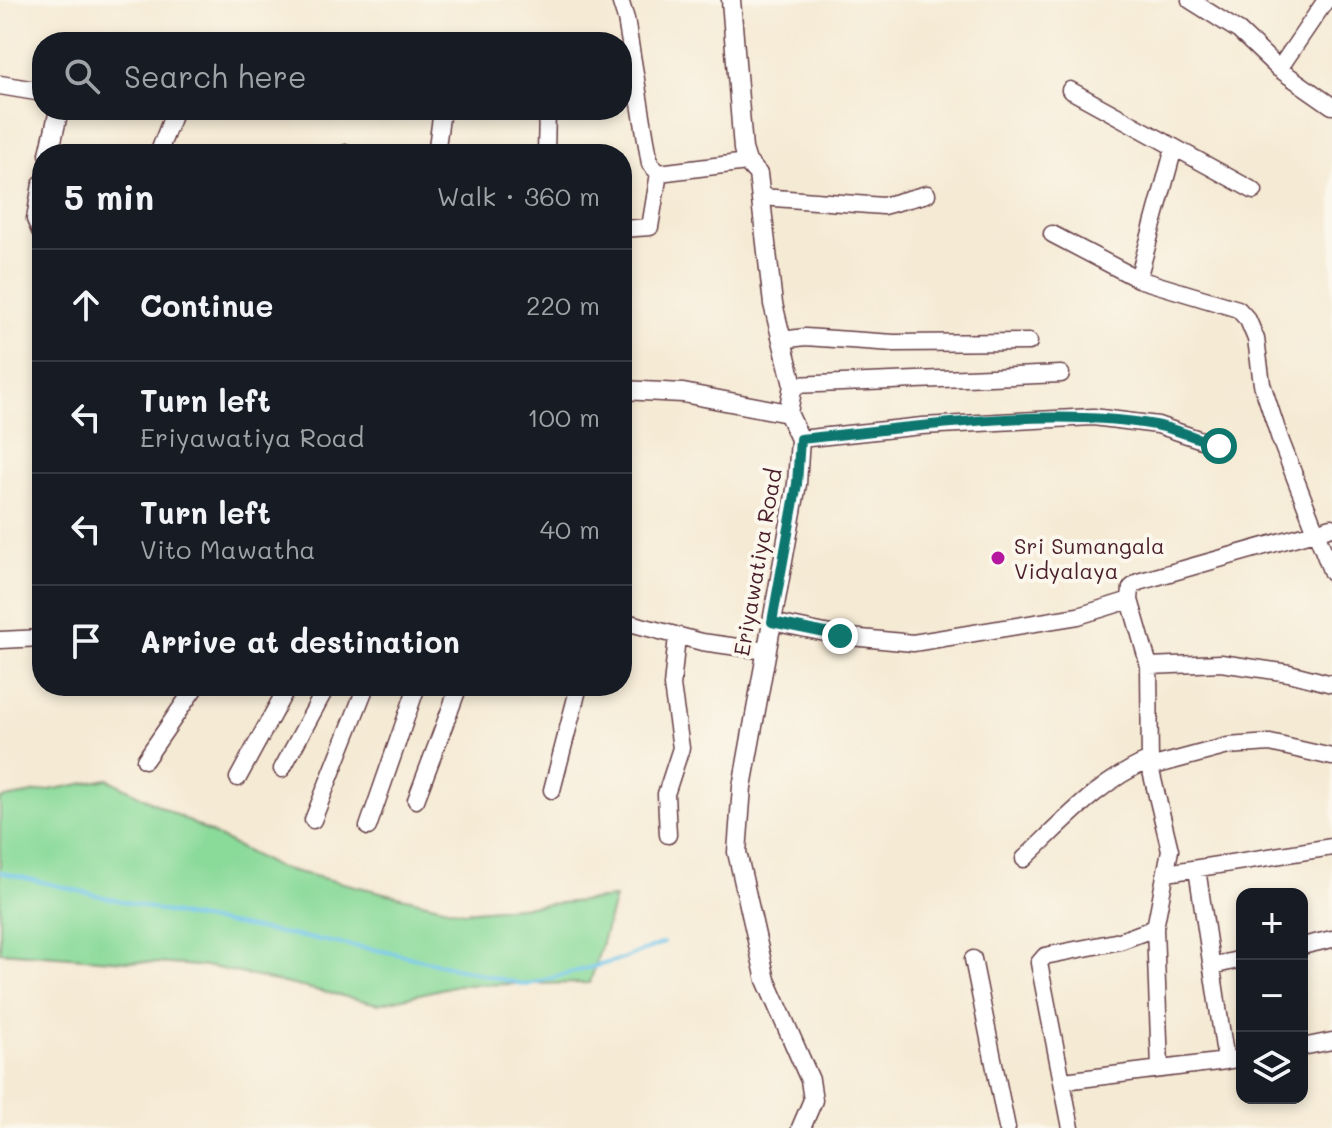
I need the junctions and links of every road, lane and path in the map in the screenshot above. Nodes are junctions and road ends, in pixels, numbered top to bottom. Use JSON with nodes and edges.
{"nodes":[{"id":1,"x":620,"y":0,"type":"edge"},
{"id":2,"x":731,"y":0,"type":"edge"},
{"id":3,"x":1190,"y":0,"type":"edge"},
{"id":4,"x":1324,"y":1,"type":"edge"},
{"id":5,"x":628,"y":32,"type":"edge"},
{"id":6,"x":632,"y":55,"type":"edge"},
{"id":7,"x":1279,"y":69,"type":"junction"},
{"id":8,"x":0,"y":85,"type":"edge"},
{"id":9,"x":32,"y":90,"type":"edge"},
{"id":10,"x":1070,"y":90,"type":"dead end"},
{"id":11,"x":1332,"y":106,"type":"edge"},
{"id":12,"x":57,"y":120,"type":"edge"},
{"id":13,"x":171,"y":120,"type":"edge"},
{"id":14,"x":441,"y":120,"type":"edge"},
{"id":15,"x":547,"y":120,"type":"edge"},
{"id":16,"x":51,"y":144,"type":"edge"},
{"id":17,"x":162,"y":144,"type":"edge"},
{"id":18,"x":437,"y":144,"type":"edge"},
{"id":19,"x":546,"y":144,"type":"edge"},
{"id":20,"x":1174,"y":148,"type":"junction"},
{"id":21,"x":747,"y":162,"type":"junction"},
{"id":22,"x":659,"y":173,"type":"junction"},
{"id":23,"x":1254,"y":191,"type":"dead end"},
{"id":24,"x":927,"y":194,"type":"dead end"},
{"id":25,"x":761,"y":197,"type":"junction"},
{"id":26,"x":632,"y":228,"type":"edge"},
{"id":27,"x":1052,"y":234,"type":"dead end"},
{"id":28,"x":1138,"y":279,"type":"junction"},
{"id":29,"x":782,"y":340,"type":"junction"},
{"id":30,"x":1029,"y":342,"type":"dead end"},
{"id":31,"x":1061,"y":374,"type":"dead end"},
{"id":32,"x":793,"y":385,"type":"junction"},
{"id":33,"x":632,"y":390,"type":"edge"},
{"id":34,"x":788,"y":413,"type":"junction"},
{"id":35,"x":800,"y":439,"type":"junction"},
{"id":36,"x":1219,"y":446,"type":"dead end"},
{"id":37,"x":1325,"y":530,"type":"edge"},
{"id":38,"x":1332,"y":573,"type":"edge"},
{"id":39,"x":1130,"y":600,"type":"junction"},
{"id":40,"x":772,"y":622,"type":"junction"},
{"id":41,"x":632,"y":624,"type":"edge"},
{"id":42,"x":677,"y":636,"type":"junction"},
{"id":43,"x":32,"y":638,"type":"edge"},
{"id":44,"x":0,"y":640,"type":"edge"},
{"id":45,"x":766,"y":651,"type":"junction"},
{"id":46,"x":1149,"y":666,"type":"junction"},
{"id":47,"x":1332,"y":684,"type":"edge"},
{"id":48,"x":189,"y":696,"type":"edge"},
{"id":49,"x":283,"y":696,"type":"edge"},
{"id":50,"x":322,"y":696,"type":"edge"},
{"id":51,"x":362,"y":696,"type":"edge"},
{"id":52,"x":414,"y":696,"type":"edge"},
{"id":53,"x":455,"y":696,"type":"edge"},
{"id":54,"x":576,"y":696,"type":"edge"},
{"id":55,"x":1332,"y":757,"type":"edge"},
{"id":56,"x":145,"y":760,"type":"dead end"},
{"id":57,"x":1150,"y":764,"type":"junction"},
{"id":58,"x":282,"y":769,"type":"dead end"},
{"id":59,"x":238,"y":778,"type":"dead end"},
{"id":60,"x":552,"y":790,"type":"dead end"},
{"id":61,"x":416,"y":800,"type":"dead end"},
{"id":62,"x":313,"y":820,"type":"dead end"},
{"id":63,"x":368,"y":827,"type":"dead end"},
{"id":64,"x":668,"y":835,"type":"dead end"},
{"id":65,"x":1332,"y":847,"type":"edge"},
{"id":66,"x":1024,"y":859,"type":"dead end"},
{"id":67,"x":1197,"y":869,"type":"junction"},
{"id":68,"x":1167,"y":873,"type":"junction"},
{"id":69,"x":1155,"y":928,"type":"junction"},
{"id":70,"x":1332,"y":939,"type":"edge"},
{"id":71,"x":1308,"y":945,"type":"edge"},
{"id":72,"x":973,"y":959,"type":"dead end"},
{"id":73,"x":1238,"y":960,"type":"edge"},
{"id":74,"x":1212,"y":966,"type":"junction"},
{"id":75,"x":1332,"y":1041,"type":"edge"},
{"id":76,"x":1308,"y":1046,"type":"edge"},
{"id":77,"x":1234,"y":1060,"type":"edge"},
{"id":78,"x":1160,"y":1069,"type":"junction"},
{"id":79,"x":1064,"y":1081,"type":"junction"},
{"id":80,"x":801,"y":1128,"type":"edge"},
{"id":81,"x":1007,"y":1128,"type":"edge"},
{"id":82,"x":1071,"y":1128,"type":"edge"}],
"edges":[{"from":1,"to":5,"type":"street"},
{"from":2,"to":21,"type":"street"},
{"from":3,"to":7,"type":"street"},
{"from":4,"to":7,"type":"street"},
{"from":6,"to":22,"type":"street"},
{"from":7,"to":11,"type":"street"},
{"from":8,"to":9,"type":"street"},
{"from":10,"to":20,"type":"street"},
{"from":12,"to":16,"type":"street"},
{"from":13,"to":17,"type":"street"},
{"from":14,"to":18,"type":"street"},
{"from":15,"to":19,"type":"street"},
{"from":20,"to":23,"type":"street"},
{"from":20,"to":28,"type":"street"},
{"from":21,"to":22,"type":"street"},
{"from":21,"to":25,"type":"street"},
{"from":22,"to":26,"type":"street"},
{"from":24,"to":25,"type":"street"},
{"from":25,"to":29,"type":"street"},
{"from":27,"to":28,"type":"street"},
{"from":28,"to":37,"type":"street"},
{"from":29,"to":30,"type":"street"},
{"from":29,"to":32,"type":"street"},
{"from":31,"to":32,"type":"street"},
{"from":32,"to":34,"type":"street"},
{"from":33,"to":34,"type":"street"},
{"from":34,"to":35,"type":"street","name":"Eriyawatiya Road"},
{"from":35,"to":36,"type":"street"},
{"from":35,"to":40,"type":"street","name":"Eriyawatiya Road"},
{"from":37,"to":38,"type":"street"},
{"from":37,"to":39,"type":"street"},
{"from":39,"to":40,"type":"street"},
{"from":39,"to":46,"type":"street"},
{"from":40,"to":45,"type":"street","name":"Eriyawatiya Road"},
{"from":41,"to":42,"type":"street"},
{"from":42,"to":45,"type":"street"},
{"from":42,"to":64,"type":"street"},
{"from":43,"to":44,"type":"street"},
{"from":45,"to":80,"type":"street","name":"Eriyawatiya Road"},
{"from":46,"to":47,"type":"street"},
{"from":46,"to":57,"type":"street"},
{"from":48,"to":56,"type":"street"},
{"from":49,"to":59,"type":"street"},
{"from":50,"to":58,"type":"street"},
{"from":51,"to":62,"type":"street"},
{"from":52,"to":63,"type":"street"},
{"from":53,"to":61,"type":"street"},
{"from":54,"to":60,"type":"street"},
{"from":55,"to":57,"type":"street"},
{"from":57,"to":66,"type":"street"},
{"from":57,"to":68,"type":"street"},
{"from":65,"to":67,"type":"street"},
{"from":67,"to":68,"type":"street"},
{"from":67,"to":74,"type":"street"},
{"from":68,"to":69,"type":"street"},
{"from":69,"to":78,"type":"street"},
{"from":69,"to":79,"type":"street"},
{"from":70,"to":71,"type":"street"},
{"from":72,"to":81,"type":"street"},
{"from":73,"to":74,"type":"street"},
{"from":74,"to":77,"type":"street"},
{"from":75,"to":76,"type":"street"},
{"from":77,"to":78,"type":"street"},
{"from":78,"to":79,"type":"street"},
{"from":79,"to":82,"type":"street"}]}
